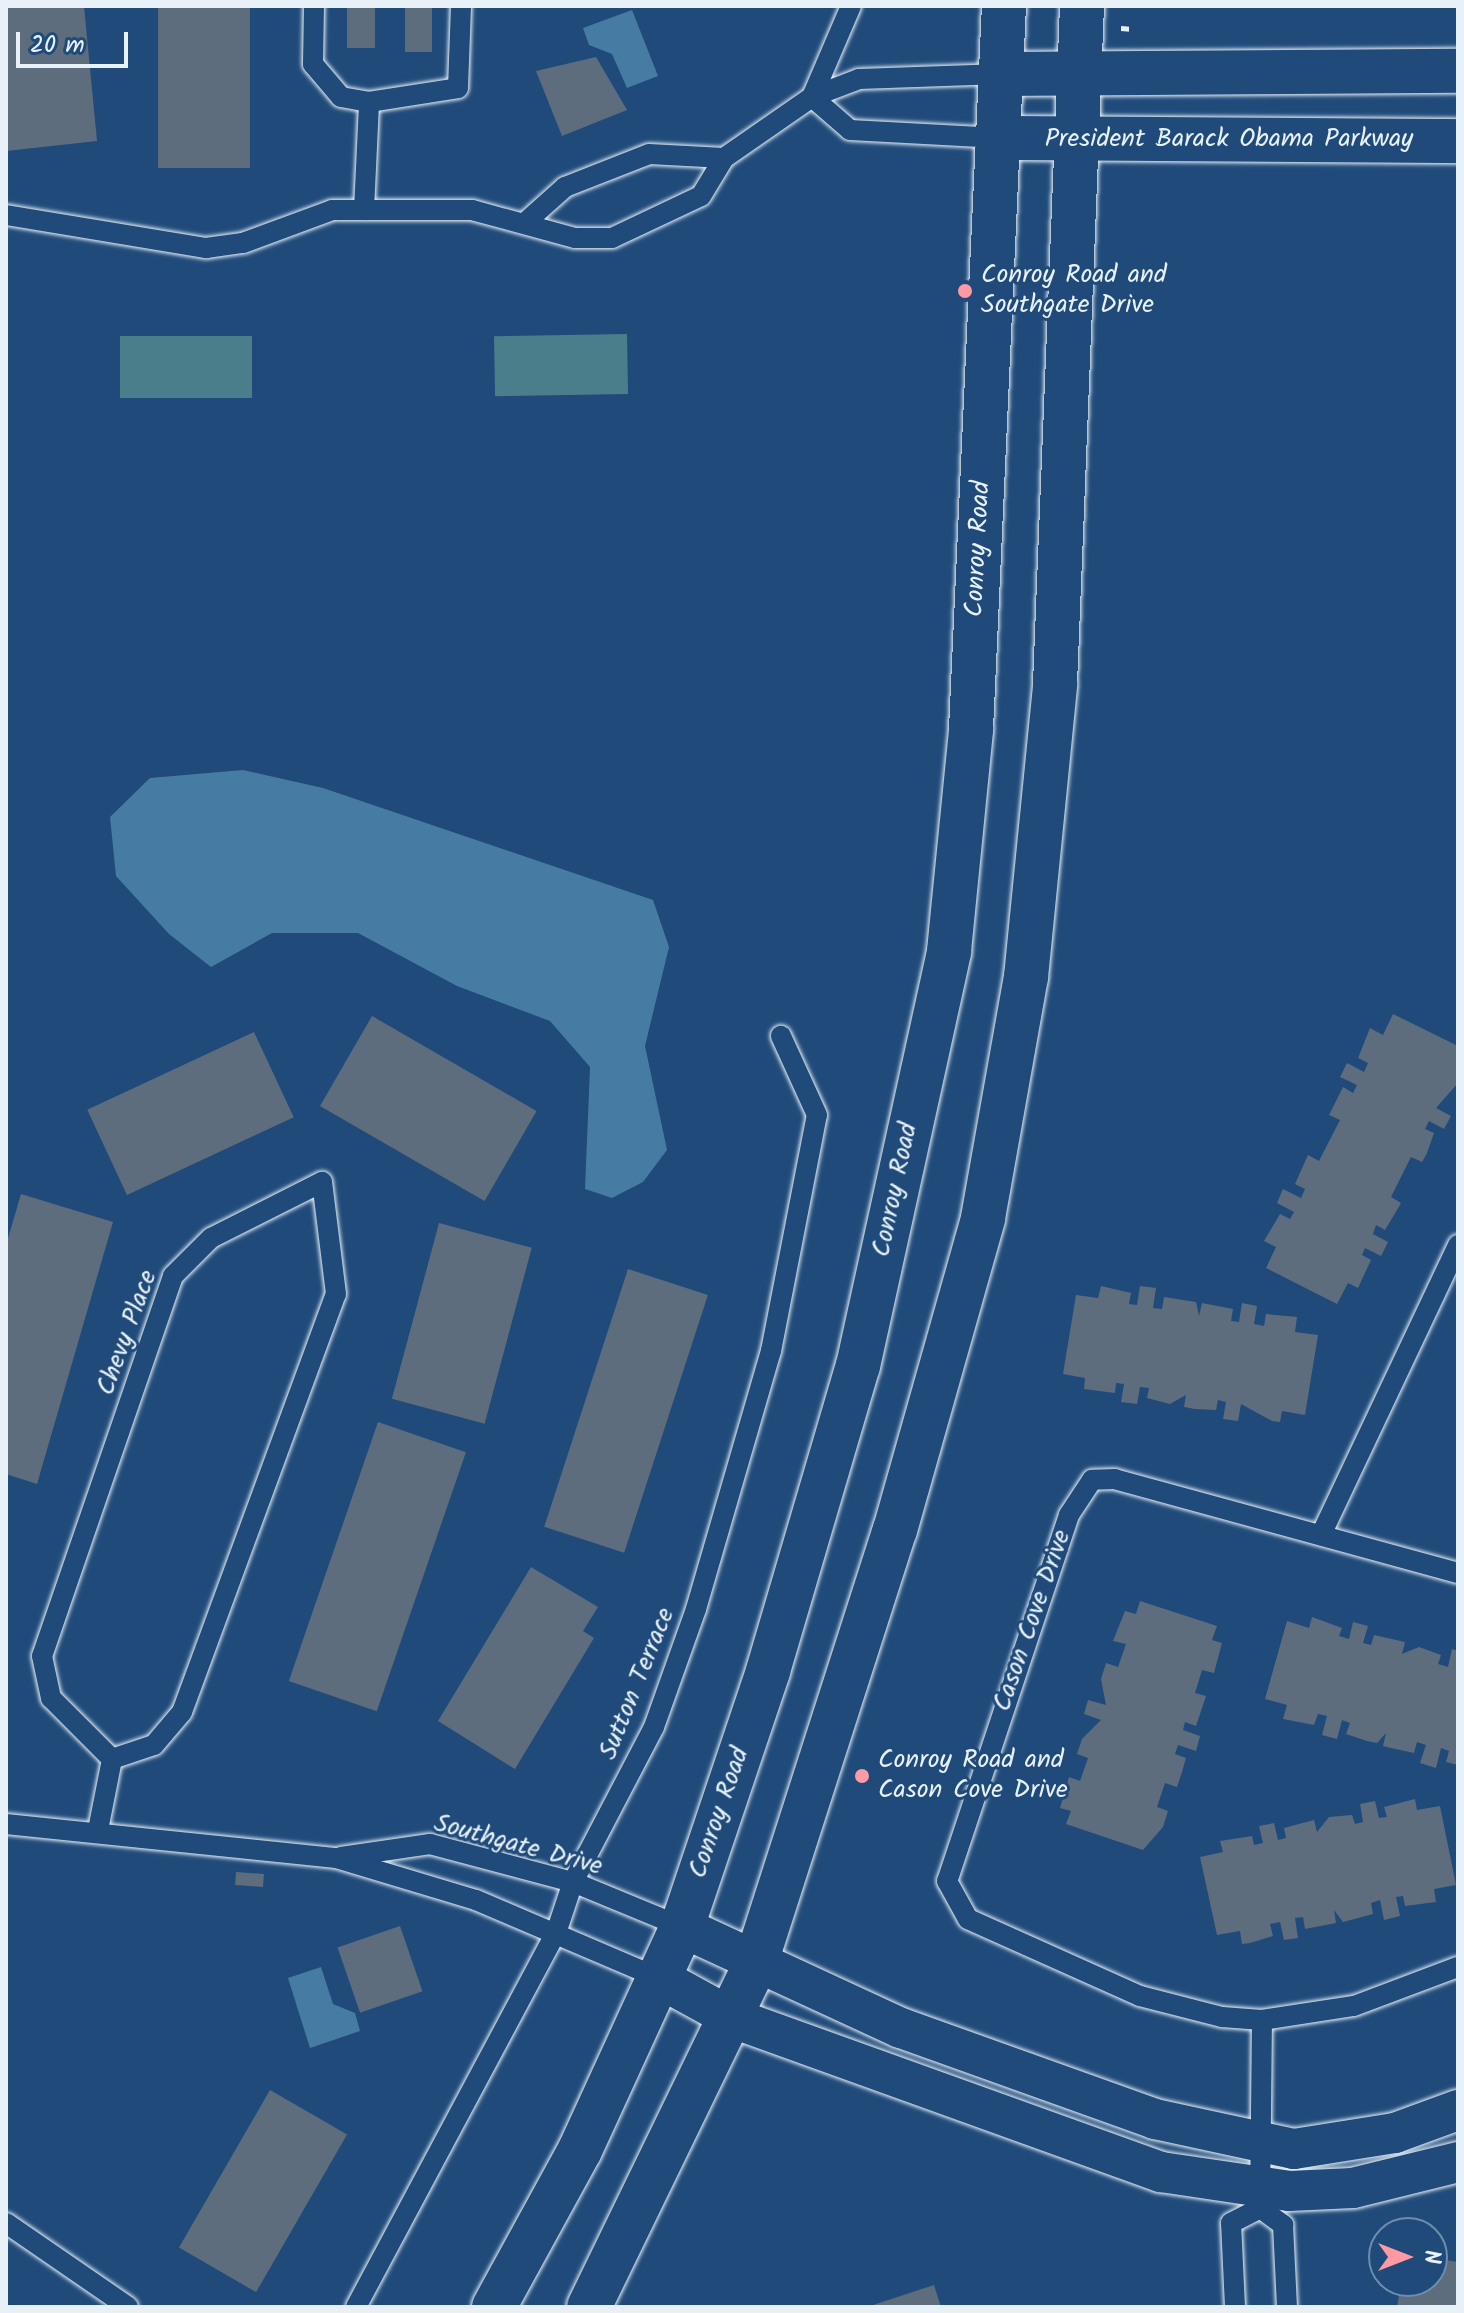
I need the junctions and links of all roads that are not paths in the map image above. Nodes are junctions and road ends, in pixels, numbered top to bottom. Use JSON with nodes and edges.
{"nodes":[{"id":1,"x":314,"y":6,"type":"edge"},
{"id":2,"x":461,"y":6,"type":"edge"},
{"id":3,"x":851,"y":6,"type":"edge"},
{"id":4,"x":1004,"y":6,"type":"edge"},
{"id":5,"x":1082,"y":6,"type":"edge"},
{"id":6,"x":1458,"y":71,"type":"edge"},
{"id":7,"x":1002,"y":74,"type":"junction"},
{"id":8,"x":1079,"y":74,"type":"junction"},
{"id":9,"x":812,"y":97,"type":"junction"},
{"id":10,"x":369,"y":102,"type":"junction"},
{"id":11,"x":999,"y":138,"type":"junction"},
{"id":12,"x":1458,"y":141,"type":"edge"},
{"id":13,"x":1078,"y":143,"type":"junction"},
{"id":14,"x":724,"y":158,"type":"junction"},
{"id":15,"x":364,"y":210,"type":"junction"},
{"id":16,"x":6,"y":215,"type":"edge"},
{"id":17,"x":528,"y":220,"type":"junction"},
{"id":18,"x":781,"y":1036,"type":"dead end"},
{"id":19,"x":1458,"y":1245,"type":"edge"},
{"id":20,"x":1321,"y":1535,"type":"junction"},
{"id":21,"x":1457,"y":1571,"type":"edge"},
{"id":22,"x":112,"y":1759,"type":"junction"},
{"id":23,"x":6,"y":1824,"type":"edge"},
{"id":24,"x":98,"y":1830,"type":"junction"},
{"id":25,"x":336,"y":1858,"type":"junction"},
{"id":26,"x":573,"y":1882,"type":"junction"},
{"id":27,"x":682,"y":1927,"type":"junction"},
{"id":28,"x":556,"y":1933,"type":"junction"},
{"id":29,"x":755,"y":1965,"type":"junction"},
{"id":30,"x":1458,"y":1967,"type":"edge"},
{"id":31,"x":661,"y":1979,"type":"junction"},
{"id":32,"x":730,"y":2017,"type":"junction"},
{"id":33,"x":1262,"y":2020,"type":"junction"},
{"id":34,"x":1458,"y":2110,"type":"edge"},
{"id":35,"x":1263,"y":2143,"type":"junction"},
{"id":36,"x":1458,"y":2162,"type":"edge"},
{"id":37,"x":1260,"y":2198,"type":"junction"},
{"id":38,"x":6,"y":2223,"type":"edge"},
{"id":39,"x":128,"y":2307,"type":"edge"},
{"id":40,"x":356,"y":2307,"type":"edge"},
{"id":41,"x":494,"y":2307,"type":"edge"},
{"id":42,"x":589,"y":2307,"type":"edge"},
{"id":43,"x":1235,"y":2307,"type":"edge"},
{"id":44,"x":1287,"y":2307,"type":"edge"}],
"edges":[{"from":1,"to":10,"type":"lane"},
{"from":2,"to":10,"type":"lane"},
{"from":3,"to":9,"type":"lane"},
{"from":4,"to":7,"type":"main road","name":"Conroy Road"},
{"from":5,"to":8,"type":"main road"},
{"from":6,"to":8,"type":"main road"},
{"from":7,"to":8,"type":"main road"},
{"from":7,"to":9,"type":"lane"},
{"from":7,"to":11,"type":"main road","name":"Conroy Road"},
{"from":8,"to":13,"type":"main road"},
{"from":9,"to":11,"type":"lane"},
{"from":9,"to":14,"type":"lane"},
{"from":10,"to":15,"type":"lane"},
{"from":11,"to":13,"type":"main road","name":"President Barack Obama Parkway"},
{"from":11,"to":27,"type":"main road","name":"Conroy Road"},
{"from":12,"to":13,"type":"main road","name":"President Barack Obama Parkway"},
{"from":13,"to":29,"type":"main road"},
{"from":14,"to":17,"type":"lane"},
{"from":14,"to":17,"type":"lane"},
{"from":15,"to":16,"type":"lane"},
{"from":15,"to":17,"type":"lane"},
{"from":18,"to":26,"type":"lane","name":"Sutton Terrace"},
{"from":19,"to":20,"type":"lane"},
{"from":20,"to":21,"type":"lane","name":"Cason Cove Drive"},
{"from":20,"to":33,"type":"lane","name":"Cason Cove Drive"},
{"from":22,"to":22,"type":"lane","name":"Chevy Place"},
{"from":22,"to":24,"type":"lane"},
{"from":23,"to":24,"type":"lane","name":"Southgate Drive"},
{"from":24,"to":25,"type":"lane","name":"Southgate Drive"},
{"from":25,"to":26,"type":"lane","name":"Southgate Drive"},
{"from":25,"to":28,"type":"lane","name":"Southgate Drive"},
{"from":26,"to":27,"type":"lane","name":"Southgate Drive"},
{"from":26,"to":28,"type":"lane","name":"Sutton Terrace"},
{"from":27,"to":29,"type":"street"},
{"from":27,"to":31,"type":"main road","name":"Conroy Road"},
{"from":28,"to":31,"type":"lane","name":"Southgate Drive"},
{"from":28,"to":40,"type":"lane","name":"Sutton Terrace"},
{"from":29,"to":32,"type":"main road"},
{"from":29,"to":35,"type":"street"},
{"from":30,"to":33,"type":"lane","name":"Cason Cove Drive"},
{"from":31,"to":32,"type":"street"},
{"from":31,"to":41,"type":"main road","name":"Conroy Road"},
{"from":32,"to":37,"type":"street"},
{"from":32,"to":42,"type":"main road"},
{"from":33,"to":35,"type":"lane"},
{"from":34,"to":35,"type":"street"},
{"from":35,"to":37,"type":"lane"},
{"from":36,"to":37,"type":"street"},
{"from":37,"to":43,"type":"lane"},
{"from":37,"to":44,"type":"lane"},
{"from":38,"to":39,"type":"lane"}]}
